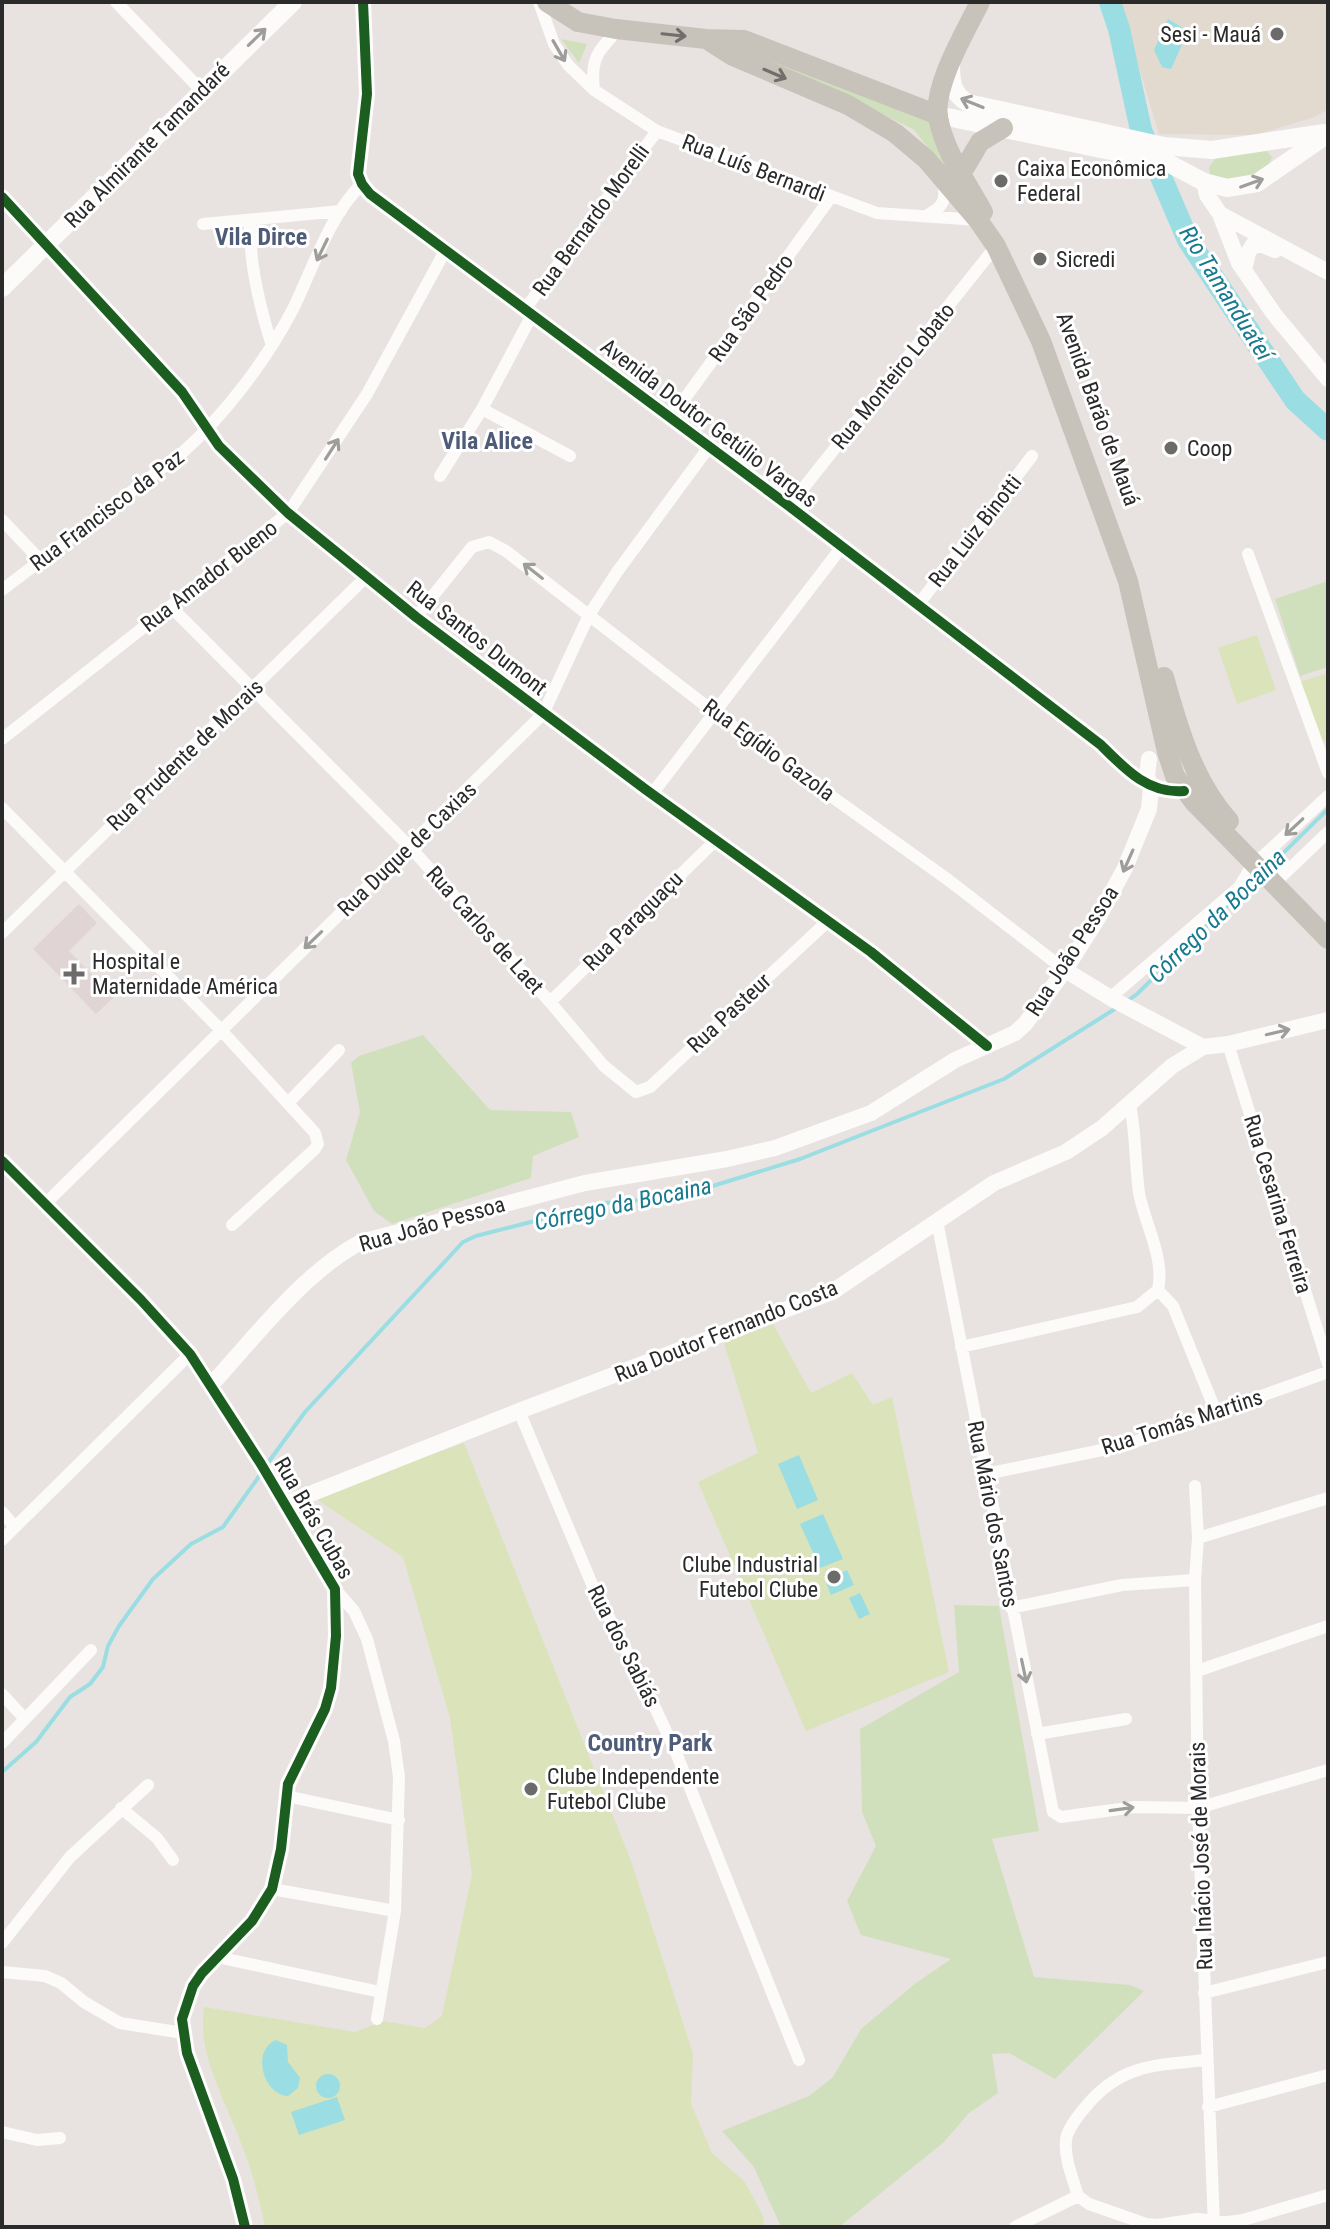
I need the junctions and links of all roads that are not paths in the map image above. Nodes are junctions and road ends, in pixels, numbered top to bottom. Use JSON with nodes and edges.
{"nodes":[{"id":1,"x":116,"y":2,"type":"edge"},
{"id":2,"x":293,"y":2,"type":"edge"},
{"id":3,"x":363,"y":2,"type":"edge"},
{"id":4,"x":539,"y":2,"type":"edge"},
{"id":5,"x":547,"y":2,"type":"edge"},
{"id":6,"x":980,"y":2,"type":"edge"},
{"id":7,"x":619,"y":29,"type":"junction"},
{"id":8,"x":706,"y":39,"type":"junction"},
{"id":9,"x":948,"y":72,"type":"junction"},
{"id":10,"x":875,"y":89,"type":"junction"},
{"id":11,"x":594,"y":90,"type":"junction"},
{"id":12,"x":202,"y":91,"type":"junction"},
{"id":13,"x":938,"y":115,"type":"junction"},
{"id":14,"x":1003,"y":128,"type":"junction"},
{"id":15,"x":657,"y":131,"type":"junction"},
{"id":16,"x":1328,"y":133,"type":"edge"},
{"id":17,"x":1270,"y":143,"type":"junction"},
{"id":18,"x":1128,"y":147,"type":"junction"},
{"id":19,"x":1212,"y":150,"type":"junction"},
{"id":20,"x":1166,"y":155,"type":"junction"},
{"id":21,"x":1282,"y":168,"type":"junction"},
{"id":22,"x":952,"y":176,"type":"junction"},
{"id":23,"x":1204,"y":182,"type":"junction"},
{"id":24,"x":362,"y":184,"type":"junction"},
{"id":25,"x":2,"y":197,"type":"edge"},
{"id":26,"x":831,"y":197,"type":"junction"},
{"id":27,"x":341,"y":211,"type":"junction"},
{"id":28,"x":1220,"y":214,"type":"junction"},
{"id":29,"x":926,"y":215,"type":"junction"},
{"id":30,"x":978,"y":220,"type":"junction"},
{"id":31,"x":250,"y":222,"type":"junction"},
{"id":32,"x":203,"y":224,"type":"dead end"},
{"id":33,"x":47,"y":243,"type":"junction"},
{"id":34,"x":996,"y":246,"type":"junction"},
{"id":35,"x":445,"y":251,"type":"junction"},
{"id":36,"x":1292,"y":253,"type":"junction"},
{"id":37,"x":1244,"y":270,"type":"junction"},
{"id":38,"x":1328,"y":272,"type":"edge"},
{"id":39,"x":2,"y":288,"type":"edge"},
{"id":40,"x":528,"y":312,"type":"junction"},
{"id":41,"x":272,"y":346,"type":"junction"},
{"id":42,"x":1328,"y":379,"type":"edge"},
{"id":43,"x":482,"y":409,"type":"junction"},
{"id":44,"x":670,"y":419,"type":"junction"},
{"id":45,"x":207,"y":428,"type":"junction"},
{"id":46,"x":709,"y":447,"type":"junction"},
{"id":47,"x":570,"y":456,"type":"dead end"},
{"id":48,"x":1032,"y":456,"type":"dead end"},
{"id":49,"x":440,"y":476,"type":"dead end"},
{"id":50,"x":789,"y":506,"type":"junction"},
{"id":51,"x":288,"y":513,"type":"junction"},
{"id":52,"x":2,"y":520,"type":"edge"},
{"id":53,"x":841,"y":548,"type":"junction"},
{"id":54,"x":1248,"y":554,"type":"dead end"},
{"id":55,"x":41,"y":561,"type":"junction"},
{"id":56,"x":367,"y":576,"type":"junction"},
{"id":57,"x":2,"y":590,"type":"edge"},
{"id":58,"x":918,"y":605,"type":"junction"},
{"id":59,"x":171,"y":607,"type":"junction"},
{"id":60,"x":589,"y":615,"type":"junction"},
{"id":61,"x":416,"y":617,"type":"junction"},
{"id":62,"x":252,"y":689,"type":"junction"},
{"id":63,"x":715,"y":713,"type":"junction"},
{"id":64,"x":543,"y":714,"type":"junction"},
{"id":65,"x":2,"y":739,"type":"edge"},
{"id":66,"x":1101,"y":745,"type":"junction"},
{"id":67,"x":1158,"y":755,"type":"junction"},
{"id":68,"x":1328,"y":773,"type":"edge"},
{"id":69,"x":1151,"y":787,"type":"junction"},
{"id":70,"x":1184,"y":791,"type":"junction"},
{"id":71,"x":652,"y":794,"type":"junction"},
{"id":72,"x":1328,"y":796,"type":"edge"},
{"id":73,"x":1212,"y":801,"type":"junction"},
{"id":74,"x":2,"y":808,"type":"edge"},
{"id":75,"x":1328,"y":832,"type":"edge"},
{"id":76,"x":716,"y":840,"type":"junction"},
{"id":77,"x":410,"y":847,"type":"junction"},
{"id":78,"x":1267,"y":870,"type":"junction"},
{"id":79,"x":64,"y":872,"type":"junction"},
{"id":80,"x":828,"y":921,"type":"junction"},
{"id":81,"x":1328,"y":926,"type":"edge"},
{"id":82,"x":2,"y":933,"type":"edge"},
{"id":83,"x":1328,"y":939,"type":"edge"},
{"id":84,"x":1065,"y":970,"type":"junction"},
{"id":85,"x":1112,"y":998,"type":"junction"},
{"id":86,"x":550,"y":1002,"type":"junction"},
{"id":87,"x":1328,"y":1020,"type":"edge"},
{"id":88,"x":220,"y":1029,"type":"junction"},
{"id":89,"x":1177,"y":1034,"type":"junction"},
{"id":90,"x":1228,"y":1044,"type":"junction"},
{"id":91,"x":987,"y":1046,"type":"junction"},
{"id":92,"x":1203,"y":1047,"type":"junction"},
{"id":93,"x":339,"y":1050,"type":"dead end"},
{"id":94,"x":1172,"y":1066,"type":"junction"},
{"id":95,"x":625,"y":1086,"type":"joint"},
{"id":96,"x":289,"y":1102,"type":"junction"},
{"id":97,"x":1130,"y":1105,"type":"junction"},
{"id":98,"x":2,"y":1161,"type":"edge"},
{"id":99,"x":45,"y":1204,"type":"junction"},
{"id":100,"x":937,"y":1221,"type":"junction"},
{"id":101,"x":232,"y":1225,"type":"dead end"},
{"id":102,"x":1158,"y":1290,"type":"junction"},
{"id":103,"x":961,"y":1347,"type":"junction"},
{"id":104,"x":1326,"y":1347,"type":"edge"},
{"id":105,"x":190,"y":1354,"type":"junction"},
{"id":106,"x":1328,"y":1364,"type":"edge"},
{"id":107,"x":1328,"y":1372,"type":"edge"},
{"id":108,"x":211,"y":1385,"type":"junction"},
{"id":109,"x":519,"y":1411,"type":"junction"},
{"id":110,"x":1216,"y":1412,"type":"junction"},
{"id":111,"x":986,"y":1474,"type":"junction"},
{"id":112,"x":1195,"y":1486,"type":"dead end"},
{"id":113,"x":1328,"y":1498,"type":"edge"},
{"id":114,"x":282,"y":1500,"type":"junction"},
{"id":115,"x":2,"y":1512,"type":"edge"},
{"id":116,"x":15,"y":1527,"type":"junction"},
{"id":117,"x":1198,"y":1538,"type":"junction"},
{"id":118,"x":2,"y":1540,"type":"edge"},
{"id":119,"x":1195,"y":1580,"type":"junction"},
{"id":120,"x":335,"y":1589,"type":"junction"},
{"id":121,"x":1011,"y":1608,"type":"junction"},
{"id":122,"x":1327,"y":1630,"type":"edge"},
{"id":123,"x":91,"y":1650,"type":"dead end"},
{"id":124,"x":1197,"y":1671,"type":"junction"},
{"id":125,"x":2,"y":1694,"type":"edge"},
{"id":126,"x":25,"y":1719,"type":"junction"},
{"id":127,"x":1126,"y":1719,"type":"dead end"},
{"id":128,"x":1037,"y":1734,"type":"junction"},
{"id":129,"x":2,"y":1743,"type":"edge"},
{"id":130,"x":1328,"y":1770,"type":"edge"},
{"id":131,"x":148,"y":1785,"type":"dead end"},
{"id":132,"x":286,"y":1796,"type":"junction"},
{"id":133,"x":121,"y":1808,"type":"junction"},
{"id":134,"x":1198,"y":1808,"type":"junction"},
{"id":135,"x":399,"y":1820,"type":"junction"},
{"id":136,"x":173,"y":1860,"type":"dead end"},
{"id":137,"x":272,"y":1889,"type":"junction"},
{"id":138,"x":395,"y":1911,"type":"junction"},
{"id":139,"x":2,"y":1943,"type":"edge"},
{"id":140,"x":217,"y":1957,"type":"junction"},
{"id":141,"x":1328,"y":1962,"type":"edge"},
{"id":142,"x":2,"y":1972,"type":"edge"},
{"id":143,"x":380,"y":1992,"type":"junction"},
{"id":144,"x":1204,"y":1993,"type":"junction"},
{"id":145,"x":377,"y":2019,"type":"dead end"},
{"id":146,"x":183,"y":2033,"type":"junction"},
{"id":147,"x":799,"y":2060,"type":"dead end"},
{"id":148,"x":1206,"y":2060,"type":"junction"},
{"id":149,"x":1328,"y":2075,"type":"edge"},
{"id":150,"x":1208,"y":2107,"type":"junction"},
{"id":151,"x":2,"y":2132,"type":"edge"},
{"id":152,"x":60,"y":2138,"type":"dead end"},
{"id":153,"x":1328,"y":2195,"type":"edge"},
{"id":154,"x":1078,"y":2196,"type":"junction"},
{"id":155,"x":1214,"y":2224,"type":"edge"},
{"id":156,"x":245,"y":2227,"type":"edge"},
{"id":157,"x":1015,"y":2227,"type":"edge"}],
"edges":[{"from":1,"to":12,"type":"street"},
{"from":12,"to":2,"type":"main road","name":"Rua Almirante Tamandaré","one_way":true},
{"from":3,"to":24,"type":"street"},
{"from":4,"to":11,"type":"street","name":"Rua Luís Bernardi","one_way":true},
{"from":5,"to":7,"type":"main road","name":"Avenida Barão de Mauá"},
{"from":6,"to":9,"type":"main road"},
{"from":7,"to":8,"type":"main road","name":"Avenida Barão de Mauá","one_way":true},
{"from":7,"to":11,"type":"street"},
{"from":8,"to":10,"type":"main road","name":"Avenida Barão de Mauá"},
{"from":8,"to":22,"type":"main road","name":"Avenida Barão de Mauá","one_way":true},
{"from":9,"to":10,"type":"main road"},
{"from":9,"to":13,"type":"main road"},
{"from":18,"to":9,"type":"main road","one_way":true},
{"from":10,"to":13,"type":"main road","name":"Avenida Barão de Mauá"},
{"from":11,"to":15,"type":"street","name":"Rua Luís Bernardi"},
{"from":12,"to":33,"type":"main road","name":"Rua Almirante Tamandaré"},
{"from":13,"to":14,"type":"main road"},
{"from":13,"to":22,"type":"main road","name":"Avenida Barão de Mauá"},
{"from":14,"to":18,"type":"main road"},
{"from":14,"to":22,"type":"main road"},
{"from":15,"to":26,"type":"street","name":"Rua Luís Bernardi"},
{"from":15,"to":40,"type":"street","name":"Rua Bernardo Morelli"},
{"from":16,"to":17,"type":"main road"},
{"from":16,"to":21,"type":"main road"},
{"from":17,"to":19,"type":"main road"},
{"from":17,"to":21,"type":"main road"},
{"from":18,"to":20,"type":"main road"},
{"from":19,"to":20,"type":"main road"},
{"from":19,"to":23,"type":"main road"},
{"from":20,"to":23,"type":"main road"},
{"from":23,"to":21,"type":"main road","one_way":true},
{"from":22,"to":29,"type":"street"},
{"from":22,"to":30,"type":"main road","name":"Avenida Barão de Mauá"},
{"from":22,"to":73,"type":"main road","name":"Avenida Barão de Mauá"},
{"from":23,"to":28,"type":"street"},
{"from":24,"to":27,"type":"street","name":"Rua Francisco da Paz"},
{"from":24,"to":35,"type":"street","name":"Avenida Doutor Getúlio Vargas"},
{"from":25,"to":33,"type":"street","name":"Rua Santos Dumont"},
{"from":26,"to":29,"type":"street","name":"Rua Luís Bernardi"},
{"from":26,"to":44,"type":"street","name":"Rua São Pedro"},
{"from":27,"to":31,"type":"street"},
{"from":27,"to":41,"type":"street","name":"Rua Francisco da Paz","one_way":true},
{"from":28,"to":36,"type":"street"},
{"from":28,"to":37,"type":"street"},
{"from":29,"to":30,"type":"street","name":"Rua Luís Bernardi"},
{"from":30,"to":34,"type":"main road","name":"Avenida Barão de Mauá"},
{"from":31,"to":32,"type":"street"},
{"from":31,"to":41,"type":"street"},
{"from":33,"to":39,"type":"main road","name":"Rua Almirante Tamandaré"},
{"from":33,"to":45,"type":"street","name":"Rua Santos Dumont"},
{"from":34,"to":50,"type":"street","name":"Rua Monteiro Lobato"},
{"from":34,"to":67,"type":"main road","name":"Avenida Barão de Mauá"},
{"from":35,"to":40,"type":"street","name":"Avenida Doutor Getúlio Vargas"},
{"from":51,"to":35,"type":"street","name":"Rua Amador Bueno","one_way":true},
{"from":36,"to":37,"type":"street"},
{"from":36,"to":38,"type":"street"},
{"from":37,"to":42,"type":"street"},
{"from":40,"to":43,"type":"street","name":"Rua Bernardo Morelli"},
{"from":40,"to":44,"type":"street","name":"Avenida Doutor Getúlio Vargas"},
{"from":41,"to":45,"type":"street","name":"Rua Francisco da Paz"},
{"from":43,"to":47,"type":"street"},
{"from":43,"to":49,"type":"street","name":"Rua Bernardo Morelli"},
{"from":44,"to":46,"type":"street","name":"Avenida Doutor Getúlio Vargas"},
{"from":45,"to":51,"type":"street","name":"Rua Santos Dumont"},
{"from":45,"to":55,"type":"street","name":"Rua Francisco da Paz"},
{"from":46,"to":50,"type":"street","name":"Avenida Doutor Getúlio Vargas"},
{"from":46,"to":60,"type":"street","name":"Rua Duque de Caxias"},
{"from":48,"to":58,"type":"street","name":"Rua Luiz Binotti"},
{"from":50,"to":53,"type":"street","name":"Avenida Doutor Getúlio Vargas"},
{"from":51,"to":56,"type":"street","name":"Rua Santos Dumont"},
{"from":51,"to":59,"type":"street","name":"Rua Amador Bueno"},
{"from":52,"to":55,"type":"street"},
{"from":53,"to":58,"type":"street","name":"Avenida Doutor Getúlio Vargas"},
{"from":53,"to":63,"type":"street"},
{"from":54,"to":68,"type":"street"},
{"from":55,"to":57,"type":"street","name":"Rua Francisco da Paz"},
{"from":56,"to":61,"type":"street","name":"Rua Santos Dumont"},
{"from":56,"to":62,"type":"street","name":"Rua Prudente de Morais"},
{"from":58,"to":66,"type":"street","name":"Avenida Doutor Getúlio Vargas"},
{"from":59,"to":62,"type":"street","name":"Rua Carlos de Laet"},
{"from":59,"to":65,"type":"street","name":"Rua Amador Bueno"},
{"from":60,"to":61,"type":"street","name":"Rua Egídio Gazola","one_way":true},
{"from":60,"to":63,"type":"street","name":"Rua Egídio Gazola"},
{"from":60,"to":64,"type":"street","name":"Rua Duque de Caxias"},
{"from":61,"to":64,"type":"street","name":"Rua Santos Dumont"},
{"from":62,"to":77,"type":"street","name":"Rua Carlos de Laet"},
{"from":62,"to":79,"type":"street","name":"Rua Prudente de Morais"},
{"from":63,"to":71,"type":"street"},
{"from":63,"to":84,"type":"street","name":"Rua Egídio Gazola"},
{"from":64,"to":71,"type":"street","name":"Rua Santos Dumont"},
{"from":64,"to":77,"type":"street","name":"Rua Duque de Caxias"},
{"from":66,"to":67,"type":"street","name":"Avenida Doutor Getúlio Vargas"},
{"from":66,"to":69,"type":"street","name":"Avenida Doutor Getúlio Vargas"},
{"from":67,"to":69,"type":"street","name":"Rua João Pessoa"},
{"from":67,"to":70,"type":"main road","name":"Avenida Barão de Mauá"},
{"from":67,"to":73,"type":"main road"},
{"from":69,"to":70,"type":"street","name":"Avenida Doutor Getúlio Vargas"},
{"from":69,"to":84,"type":"street","name":"Rua João Pessoa","one_way":true},
{"from":70,"to":78,"type":"main road","name":"Avenida Barão de Mauá"},
{"from":71,"to":76,"type":"street","name":"Rua Santos Dumont"},
{"from":72,"to":78,"type":"street","one_way":true},
{"from":73,"to":78,"type":"main road","name":"Avenida Barão de Mauá"},
{"from":74,"to":79,"type":"street"},
{"from":75,"to":78,"type":"street"},
{"from":76,"to":80,"type":"street","name":"Rua Santos Dumont"},
{"from":76,"to":86,"type":"street","name":"Rua Paraguaçu"},
{"from":77,"to":86,"type":"street","name":"Rua Carlos de Laet"},
{"from":77,"to":88,"type":"street","name":"Rua Duque de Caxias","one_way":true},
{"from":78,"to":81,"type":"main road","name":"Avenida Barão de Mauá"},
{"from":78,"to":83,"type":"main road","name":"Avenida Barão de Mauá"},
{"from":78,"to":85,"type":"street"},
{"from":79,"to":82,"type":"street","name":"Rua Prudente de Morais"},
{"from":79,"to":88,"type":"street"},
{"from":80,"to":91,"type":"street","name":"Rua Santos Dumont"},
{"from":80,"to":95,"type":"street","name":"Rua Pasteur"},
{"from":84,"to":85,"type":"street"},
{"from":84,"to":91,"type":"street","name":"Rua João Pessoa"},
{"from":85,"to":89,"type":"street"},
{"from":86,"to":95,"type":"street","name":"Rua Carlos de Laet"},
{"from":90,"to":87,"type":"street","name":"Rua Doutor Fernando Costa","one_way":true},
{"from":88,"to":96,"type":"street"},
{"from":88,"to":99,"type":"street","name":"Rua Duque de Caxias"},
{"from":89,"to":92,"type":"street"},
{"from":89,"to":94,"type":"street"},
{"from":90,"to":92,"type":"street","name":"Rua Doutor Fernando Costa"},
{"from":90,"to":104,"type":"street","name":"Rua Cesarina Ferreira"},
{"from":91,"to":108,"type":"street","name":"Rua João Pessoa"},
{"from":92,"to":94,"type":"street","name":"Rua Doutor Fernando Costa"},
{"from":93,"to":96,"type":"street"},
{"from":94,"to":97,"type":"street","name":"Rua Doutor Fernando Costa"},
{"from":96,"to":101,"type":"street"},
{"from":97,"to":100,"type":"street","name":"Rua Doutor Fernando Costa"},
{"from":97,"to":102,"type":"street"},
{"from":98,"to":99,"type":"street","name":"Rua Brás Cubas"},
{"from":99,"to":105,"type":"street","name":"Rua Brás Cubas"},
{"from":100,"to":103,"type":"street","name":"Rua Mário dos Santos"},
{"from":100,"to":109,"type":"street","name":"Rua Doutor Fernando Costa"},
{"from":102,"to":103,"type":"street"},
{"from":102,"to":110,"type":"street"},
{"from":103,"to":111,"type":"street","name":"Rua Mário dos Santos"},
{"from":104,"to":106,"type":"street","name":"Rua Cesarina Ferreira"},
{"from":105,"to":108,"type":"street","name":"Rua Brás Cubas"},
{"from":105,"to":116,"type":"street"},
{"from":107,"to":110,"type":"street","name":"Rua Tomás Martins"},
{"from":108,"to":114,"type":"street","name":"Rua Brás Cubas"},
{"from":109,"to":114,"type":"street","name":"Rua Doutor Fernando Costa"},
{"from":109,"to":147,"type":"street","name":"Rua dos Sabiás"},
{"from":110,"to":111,"type":"street","name":"Rua Tomás Martins"},
{"from":111,"to":121,"type":"street","name":"Rua Mário dos Santos"},
{"from":112,"to":117,"type":"street","name":"Rua Inácio José de Morais"},
{"from":113,"to":117,"type":"street"},
{"from":114,"to":120,"type":"street","name":"Rua Brás Cubas"},
{"from":115,"to":116,"type":"street"},
{"from":116,"to":118,"type":"street"},
{"from":117,"to":119,"type":"street","name":"Rua Inácio José de Morais"},
{"from":119,"to":121,"type":"street"},
{"from":119,"to":124,"type":"street","name":"Rua Inácio José de Morais"},
{"from":120,"to":132,"type":"street","name":"Rua Brás Cubas"},
{"from":120,"to":135,"type":"street"},
{"from":121,"to":128,"type":"street","name":"Rua Mário dos Santos","one_way":true},
{"from":122,"to":124,"type":"street"},
{"from":123,"to":126,"type":"street"},
{"from":124,"to":134,"type":"street","name":"Rua Inácio José de Morais"},
{"from":125,"to":126,"type":"street"},
{"from":126,"to":129,"type":"street"},
{"from":127,"to":128,"type":"street"},
{"from":128,"to":134,"type":"street","name":"Rua Mário dos Santos","one_way":true},
{"from":130,"to":134,"type":"street"},
{"from":131,"to":133,"type":"street"},
{"from":132,"to":135,"type":"street"},
{"from":132,"to":137,"type":"street","name":"Rua Brás Cubas"},
{"from":133,"to":136,"type":"street"},
{"from":133,"to":139,"type":"street"},
{"from":134,"to":144,"type":"street","name":"Rua Inácio José de Morais"},
{"from":135,"to":138,"type":"street"},
{"from":137,"to":138,"type":"street"},
{"from":137,"to":140,"type":"street","name":"Rua Brás Cubas"},
{"from":138,"to":143,"type":"street"},
{"from":140,"to":143,"type":"street"},
{"from":140,"to":146,"type":"street","name":"Rua Brás Cubas"},
{"from":141,"to":144,"type":"street"},
{"from":142,"to":146,"type":"street"},
{"from":143,"to":145,"type":"street"},
{"from":144,"to":148,"type":"street","name":"Rua Inácio José de Morais"},
{"from":146,"to":156,"type":"street","name":"Rua Brás Cubas"},
{"from":148,"to":150,"type":"street","name":"Rua Inácio José de Morais"},
{"from":148,"to":154,"type":"street"},
{"from":149,"to":150,"type":"street"},
{"from":150,"to":155,"type":"street","name":"Rua Inácio José de Morais"},
{"from":151,"to":152,"type":"street"},
{"from":153,"to":155,"type":"street"},
{"from":154,"to":155,"type":"street"},
{"from":154,"to":157,"type":"street"}]}
